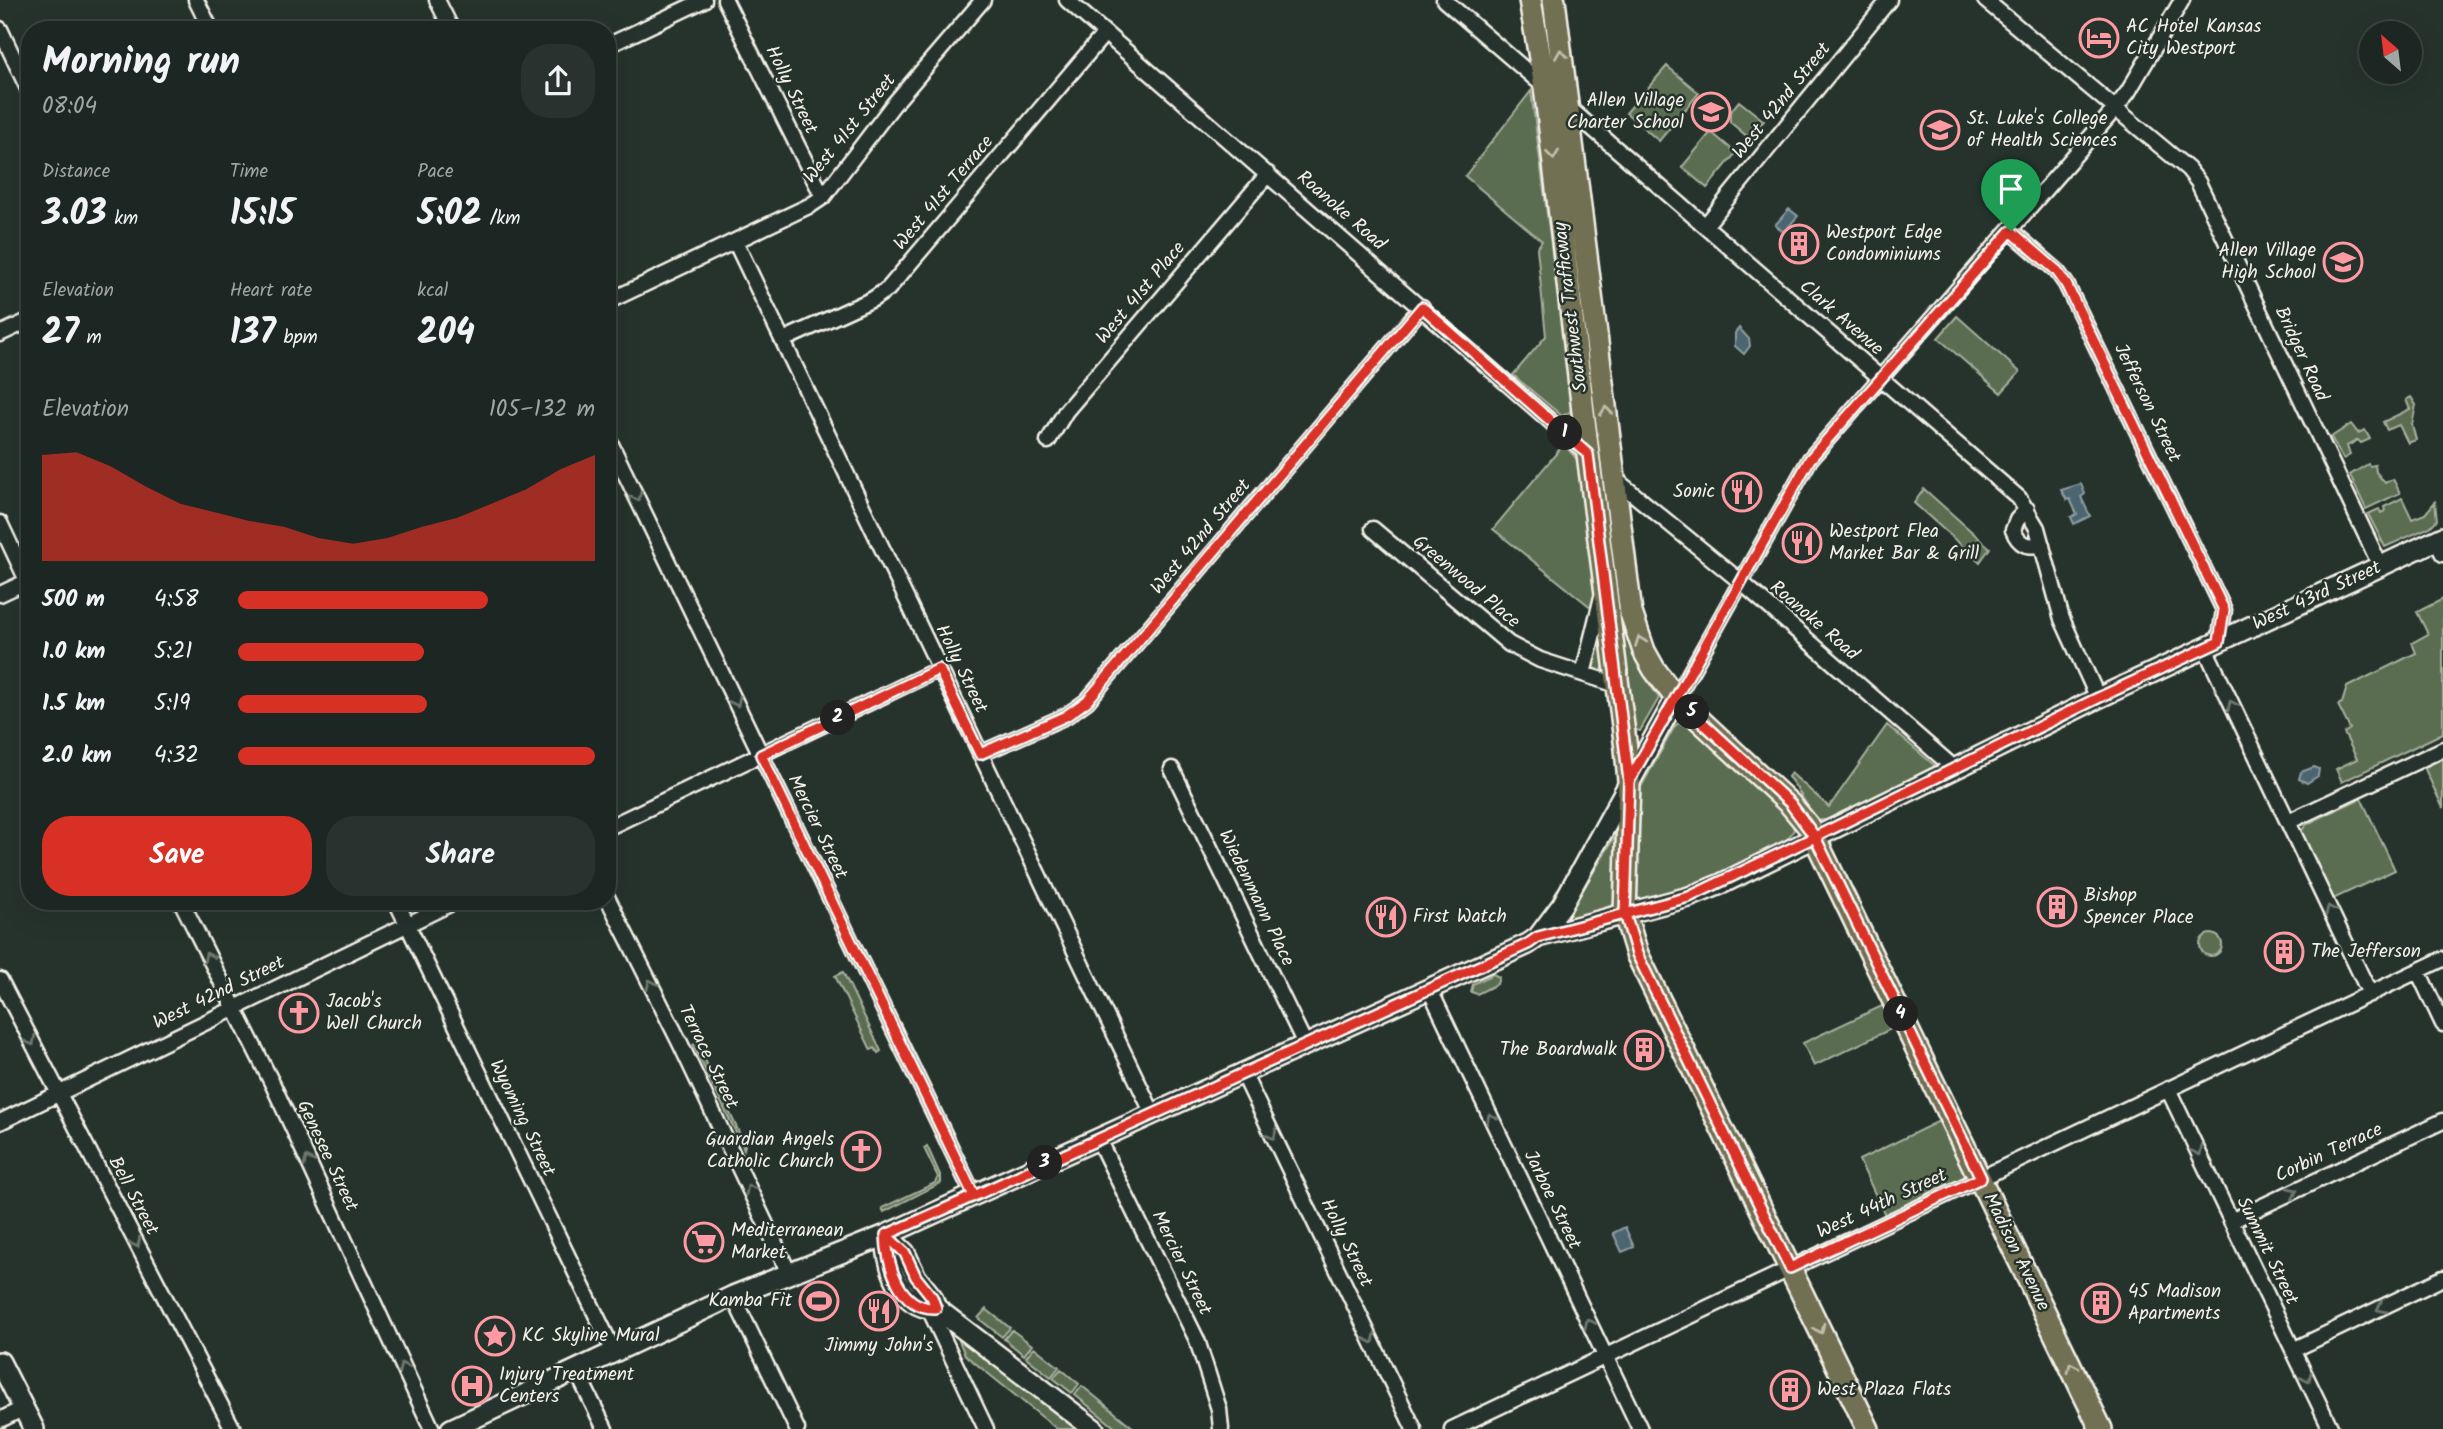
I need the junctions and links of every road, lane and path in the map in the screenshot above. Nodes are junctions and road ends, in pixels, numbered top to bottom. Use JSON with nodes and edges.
{"nodes":[{"id":1,"x":196,"y":0,"type":"edge"},
{"id":2,"x":438,"y":0,"type":"edge"},
{"id":3,"x":704,"y":0,"type":"edge"},
{"id":4,"x":725,"y":0,"type":"edge"},
{"id":5,"x":982,"y":0,"type":"edge"},
{"id":6,"x":1067,"y":0,"type":"edge"},
{"id":7,"x":1444,"y":0,"type":"edge"},
{"id":8,"x":1530,"y":0,"type":"edge"},
{"id":9,"x":1553,"y":0,"type":"edge"},
{"id":10,"x":1889,"y":0,"type":"edge"},
{"id":11,"x":1986,"y":0,"type":"edge"},
{"id":12,"x":2182,"y":0,"type":"edge"},
{"id":13,"x":206,"y":21,"type":"edge"},
{"id":14,"x":448,"y":21,"type":"edge"},
{"id":15,"x":0,"y":29,"type":"edge"},
{"id":16,"x":1105,"y":33,"type":"junction"},
{"id":17,"x":616,"y":42,"type":"edge"},
{"id":18,"x":21,"y":74,"type":"edge"},
{"id":19,"x":1545,"y":87,"type":"junction"},
{"id":20,"x":1569,"y":108,"type":"junction"},
{"id":21,"x":2115,"y":109,"type":"junction"},
{"id":22,"x":1268,"y":174,"type":"junction"},
{"id":23,"x":823,"y":197,"type":"junction"},
{"id":24,"x":1705,"y":226,"type":"junction"},
{"id":25,"x":2011,"y":231,"type":"junction"},
{"id":26,"x":735,"y":241,"type":"junction"},
{"id":27,"x":616,"y":298,"type":"edge"},
{"id":28,"x":1422,"y":307,"type":"junction"},
{"id":29,"x":21,"y":324,"type":"edge"},
{"id":30,"x":0,"y":334,"type":"edge"},
{"id":31,"x":783,"y":340,"type":"junction"},
{"id":32,"x":1881,"y":379,"type":"junction"},
{"id":33,"x":1048,"y":441,"type":"dead end"},
{"id":34,"x":1588,"y":454,"type":"junction"},
{"id":35,"x":616,"y":455,"type":"edge"},
{"id":36,"x":1615,"y":479,"type":"junction"},
{"id":37,"x":2027,"y":509,"type":"junction"},
{"id":38,"x":0,"y":523,"type":"edge"},
{"id":39,"x":1373,"y":529,"type":"dead end"},
{"id":40,"x":2441,"y":544,"type":"edge"},
{"id":41,"x":2042,"y":545,"type":"junction"},
{"id":42,"x":21,"y":566,"type":"edge"},
{"id":43,"x":2381,"y":567,"type":"junction"},
{"id":44,"x":1741,"y":582,"type":"junction"},
{"id":45,"x":21,"y":586,"type":"edge"},
{"id":46,"x":1605,"y":586,"type":"junction"},
{"id":47,"x":0,"y":594,"type":"edge"},
{"id":48,"x":2224,"y":610,"type":"junction"},
{"id":49,"x":2253,"y":626,"type":"junction"},
{"id":50,"x":2212,"y":645,"type":"junction"},
{"id":51,"x":939,"y":669,"type":"junction"},
{"id":52,"x":1583,"y":674,"type":"junction"},
{"id":53,"x":1617,"y":685,"type":"junction"},
{"id":54,"x":1676,"y":698,"type":"junction"},
{"id":55,"x":2098,"y":698,"type":"junction"},
{"id":56,"x":2443,"y":748,"type":"edge"},
{"id":57,"x":980,"y":754,"type":"junction"},
{"id":58,"x":761,"y":755,"type":"junction"},
{"id":59,"x":1954,"y":768,"type":"junction"},
{"id":60,"x":1172,"y":769,"type":"dead end"},
{"id":61,"x":1629,"y":781,"type":"junction"},
{"id":62,"x":2288,"y":822,"type":"junction"},
{"id":63,"x":616,"y":824,"type":"edge"},
{"id":64,"x":1815,"y":837,"type":"junction"},
{"id":65,"x":185,"y":910,"type":"edge"},
{"id":66,"x":400,"y":910,"type":"edge"},
{"id":67,"x":438,"y":910,"type":"edge"},
{"id":68,"x":613,"y":910,"type":"edge"},
{"id":69,"x":1625,"y":914,"type":"junction"},
{"id":70,"x":408,"y":925,"type":"junction"},
{"id":71,"x":1538,"y":937,"type":"junction"},
{"id":72,"x":2443,"y":959,"type":"edge"},
{"id":73,"x":2417,"y":971,"type":"junction"},
{"id":74,"x":0,"y":980,"type":"edge"},
{"id":75,"x":1429,"y":988,"type":"junction"},
{"id":76,"x":2370,"y":994,"type":"junction"},
{"id":77,"x":232,"y":1008,"type":"junction"},
{"id":78,"x":2443,"y":1024,"type":"edge"},
{"id":79,"x":1305,"y":1044,"type":"junction"},
{"id":80,"x":1242,"y":1073,"type":"junction"},
{"id":81,"x":2168,"y":1089,"type":"junction"},
{"id":82,"x":57,"y":1092,"type":"junction"},
{"id":83,"x":1153,"y":1114,"type":"junction"},
{"id":84,"x":2443,"y":1121,"type":"edge"},
{"id":85,"x":0,"y":1122,"type":"edge"},
{"id":86,"x":1098,"y":1139,"type":"junction"},
{"id":87,"x":1981,"y":1178,"type":"junction"},
{"id":88,"x":974,"y":1196,"type":"junction"},
{"id":89,"x":2231,"y":1221,"type":"junction"},
{"id":90,"x":886,"y":1235,"type":"junction"},
{"id":91,"x":1790,"y":1268,"type":"junction"},
{"id":92,"x":789,"y":1273,"type":"junction"},
{"id":93,"x":2443,"y":1279,"type":"edge"},
{"id":94,"x":733,"y":1296,"type":"junction"},
{"id":95,"x":936,"y":1308,"type":"junction"},
{"id":96,"x":2293,"y":1350,"type":"junction"},
{"id":97,"x":614,"y":1352,"type":"junction"},
{"id":98,"x":1605,"y":1357,"type":"junction"},
{"id":99,"x":0,"y":1362,"type":"edge"},
{"id":100,"x":576,"y":1370,"type":"junction"},
{"id":101,"x":24,"y":1408,"type":"junction"},
{"id":102,"x":1219,"y":1409,"type":"junction"},
{"id":103,"x":0,"y":1420,"type":"edge"},
{"id":104,"x":34,"y":1429,"type":"edge"},
{"id":105,"x":233,"y":1429,"type":"edge"},
{"id":106,"x":432,"y":1429,"type":"edge"},
{"id":107,"x":451,"y":1429,"type":"edge"},
{"id":108,"x":605,"y":1429,"type":"edge"},
{"id":109,"x":797,"y":1429,"type":"edge"},
{"id":110,"x":986,"y":1429,"type":"edge"},
{"id":111,"x":1094,"y":1429,"type":"edge"},
{"id":112,"x":1213,"y":1429,"type":"edge"},
{"id":113,"x":1221,"y":1429,"type":"edge"},
{"id":114,"x":1414,"y":1429,"type":"edge"},
{"id":115,"x":1452,"y":1429,"type":"edge"},
{"id":116,"x":1640,"y":1429,"type":"edge"},
{"id":117,"x":1868,"y":1429,"type":"edge"},
{"id":118,"x":2101,"y":1429,"type":"edge"},
{"id":119,"x":2331,"y":1429,"type":"edge"}],
"edges":[{"from":1,"to":13,"type":"street"},
{"from":2,"to":14,"type":"street"},
{"from":3,"to":17,"type":"street"},
{"from":4,"to":23,"type":"street","name":"Holly Street"},
{"from":5,"to":23,"type":"street","name":"West 41st Street"},
{"from":6,"to":16,"type":"street","name":"Roanoke Road"},
{"from":7,"to":19,"type":"street"},
{"from":8,"to":19,"type":"main road","name":"Southwest Trafficway"},
{"from":20,"to":9,"type":"main road","name":"Southwest Trafficway","one_way":true},
{"from":10,"to":24,"type":"street","name":"West 42nd Street"},
{"from":11,"to":21,"type":"street","name":"Bridger Road"},
{"from":12,"to":21,"type":"street"},
{"from":15,"to":18,"type":"street"},
{"from":16,"to":22,"type":"street","name":"Roanoke Road"},
{"from":16,"to":31,"type":"street","name":"West 41st Terrace"},
{"from":19,"to":34,"type":"main road","name":"Southwest Trafficway","one_way":true},
{"from":20,"to":24,"type":"street","name":"Clark Avenue"},
{"from":36,"to":20,"type":"main road","name":"Southwest Trafficway","one_way":true},
{"from":21,"to":25,"type":"street"},
{"from":21,"to":43,"type":"street","name":"Bridger Road"},
{"from":22,"to":28,"type":"street","name":"Roanoke Road"},
{"from":22,"to":33,"type":"street","name":"West 41st Place"},
{"from":23,"to":26,"type":"street","name":"West 41st Street"},
{"from":24,"to":32,"type":"street","name":"Clark Avenue"},
{"from":25,"to":32,"type":"street"},
{"from":25,"to":48,"type":"street","name":"Jefferson Street"},
{"from":26,"to":27,"type":"street","name":"West 41st Street"},
{"from":26,"to":31,"type":"street","name":"Holly Street"},
{"from":28,"to":34,"type":"street","name":"Roanoke Road"},
{"from":28,"to":57,"type":"street","name":"West 42nd Street"},
{"from":29,"to":30,"type":"street"},
{"from":31,"to":51,"type":"street","name":"Holly Street"},
{"from":32,"to":37,"type":"street","name":"Clark Avenue"},
{"from":32,"to":44,"type":"street"},
{"from":34,"to":46,"type":"main road","name":"Southwest Trafficway"},
{"from":35,"to":58,"type":"street","name":"Mercier Street","one_way":true},
{"from":36,"to":44,"type":"street","name":"Roanoke Road"},
{"from":54,"to":36,"type":"main road","name":"Southwest Trafficway","one_way":true},
{"from":37,"to":41,"type":"street","name":"Clark Avenue"},
{"from":37,"to":41,"type":"street"},
{"from":38,"to":42,"type":"street"},
{"from":39,"to":52,"type":"street","name":"Greenwood Place"},
{"from":40,"to":43,"type":"street","name":"West 43rd Street"},
{"from":41,"to":55,"type":"street","name":"Clark Avenue"},
{"from":43,"to":49,"type":"street","name":"West 43rd Street"},
{"from":44,"to":54,"type":"street"},
{"from":44,"to":59,"type":"street","name":"Roanoke Road"},
{"from":45,"to":47,"type":"street"},
{"from":46,"to":52,"type":"street"},
{"from":46,"to":53,"type":"main road","name":"Southwest Trafficway"},
{"from":48,"to":49,"type":"street"},
{"from":48,"to":50,"type":"street"},
{"from":49,"to":50,"type":"street","name":"West 43rd Street"},
{"from":50,"to":55,"type":"street","name":"West 43rd Street"},
{"from":62,"to":50,"type":"street","one_way":true},
{"from":51,"to":57,"type":"street","name":"Holly Street"},
{"from":51,"to":58,"type":"street"},
{"from":52,"to":53,"type":"street","name":"Greenwood Place"},
{"from":53,"to":61,"type":"main road","name":"Southwest Trafficway"},
{"from":54,"to":61,"type":"street"},
{"from":54,"to":64,"type":"main road","name":"Madison Avenue"},
{"from":55,"to":59,"type":"street","name":"West 43rd Street"},
{"from":56,"to":62,"type":"street"},
{"from":57,"to":83,"type":"street","name":"Holly Street"},
{"from":58,"to":63,"type":"street"},
{"from":58,"to":88,"type":"street","name":"Mercier Street"},
{"from":59,"to":64,"type":"street","name":"West 43rd Street"},
{"from":60,"to":79,"type":"street","name":"Wiedenmann Place"},
{"from":61,"to":69,"type":"main road","name":"Southwest Trafficway"},
{"from":61,"to":71,"type":"street"},
{"from":76,"to":62,"type":"street","one_way":true},
{"from":64,"to":69,"type":"street","name":"West 43rd Street"},
{"from":64,"to":87,"type":"main road","name":"Madison Avenue"},
{"from":77,"to":65,"type":"street","name":"Genesee Street","one_way":true},
{"from":66,"to":70,"type":"street","name":"Wyoming Street"},
{"from":67,"to":70,"type":"street","name":"West 42nd Street"},
{"from":92,"to":68,"type":"street","name":"Terrace Street","one_way":true},
{"from":69,"to":71,"type":"street","name":"West 43rd Street"},
{"from":69,"to":91,"type":"main road","name":"Southwest Trafficway"},
{"from":70,"to":77,"type":"street","name":"West 42nd Street"},
{"from":70,"to":97,"type":"street","name":"Wyoming Street"},
{"from":71,"to":75,"type":"street","name":"West 43rd Street"},
{"from":72,"to":73,"type":"street","name":"West 44th Street"},
{"from":73,"to":76,"type":"street","name":"West 44th Street"},
{"from":73,"to":78,"type":"street"},
{"from":74,"to":82,"type":"street","name":"Bell Street","one_way":true},
{"from":75,"to":79,"type":"street","name":"West 43rd Street"},
{"from":98,"to":75,"type":"street","name":"Jarboe Street","one_way":true},
{"from":76,"to":81,"type":"street","name":"West 44th Street"},
{"from":77,"to":82,"type":"street","name":"West 42nd Street"},
{"from":106,"to":77,"type":"street","name":"Genesee Street","one_way":true},
{"from":79,"to":80,"type":"street","name":"West 43rd Street"},
{"from":80,"to":83,"type":"street","name":"West 43rd Street"},
{"from":80,"to":114,"type":"street","name":"Holly Street","one_way":true},
{"from":81,"to":87,"type":"street","name":"West 44th Street"},
{"from":81,"to":89,"type":"street","name":"Summit Street","one_way":true},
{"from":82,"to":85,"type":"street","name":"West 42nd Street"},
{"from":82,"to":105,"type":"street","name":"Bell Street","one_way":true},
{"from":83,"to":86,"type":"street","name":"West 43rd Street"},
{"from":89,"to":84,"type":"street","name":"Corbin Terrace","one_way":true},
{"from":86,"to":88,"type":"street","name":"West 43rd Street"},
{"from":86,"to":102,"type":"street","name":"Mercier Street"},
{"from":87,"to":91,"type":"street","name":"West 44th Street"},
{"from":118,"to":87,"type":"main road","name":"Madison Avenue","one_way":true},
{"from":88,"to":90,"type":"street","name":"West 43rd Street"},
{"from":89,"to":96,"type":"street","name":"Summit Street"},
{"from":90,"to":92,"type":"street","name":"West 43rd Street"},
{"from":90,"to":95,"type":"street"},
{"from":91,"to":98,"type":"street","name":"West 44th Street"},
{"from":91,"to":117,"type":"main road","name":"Southwest Trafficway","one_way":true},
{"from":92,"to":94,"type":"street","name":"West 43rd Street"},
{"from":93,"to":96,"type":"street","one_way":true},
{"from":94,"to":97,"type":"street","name":"West 43rd Street"},
{"from":94,"to":109,"type":"street"},
{"from":95,"to":110,"type":"street"},
{"from":95,"to":111,"type":"street"},
{"from":96,"to":119,"type":"street","name":"Summit Street","one_way":true},
{"from":97,"to":100,"type":"street","name":"West 43rd Street"},
{"from":98,"to":115,"type":"street","name":"West 44th Street"},
{"from":98,"to":116,"type":"street","name":"Jarboe Street"},
{"from":99,"to":101,"type":"street"},
{"from":100,"to":107,"type":"street","name":"West 43rd Street"},
{"from":100,"to":108,"type":"street"},
{"from":101,"to":103,"type":"street"},
{"from":101,"to":104,"type":"street"},
{"from":102,"to":112,"type":"street"},
{"from":102,"to":113,"type":"street","name":"Mercier Street"}]}
